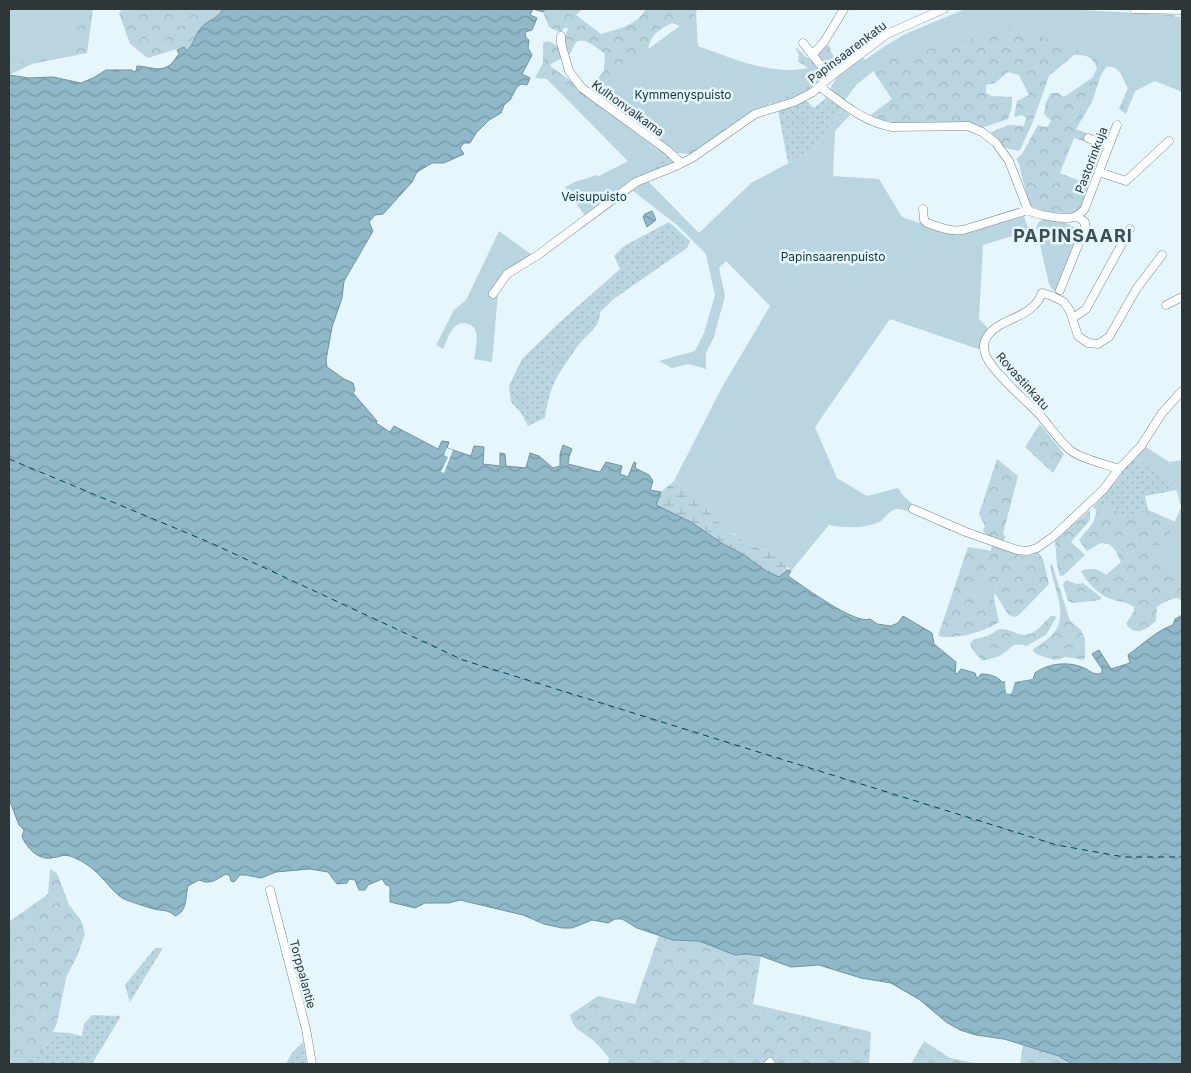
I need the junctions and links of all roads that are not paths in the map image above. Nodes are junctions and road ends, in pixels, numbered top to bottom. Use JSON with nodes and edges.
{"nodes":[{"id":1,"x":844,"y":9,"type":"edge"},
{"id":2,"x":944,"y":9,"type":"edge"},
{"id":3,"x":1134,"y":9,"type":"edge"},
{"id":4,"x":1182,"y":10,"type":"edge"},
{"id":5,"x":561,"y":36,"type":"dead end"},
{"id":6,"x":803,"y":43,"type":"dead end"},
{"id":7,"x":812,"y":55,"type":"junction"},
{"id":8,"x":830,"y":77,"type":"junction"},
{"id":9,"x":820,"y":87,"type":"junction"},
{"id":10,"x":1117,"y":125,"type":"dead end"},
{"id":11,"x":1088,"y":138,"type":"dead end"},
{"id":12,"x":1169,"y":142,"type":"dead end"},
{"id":13,"x":1108,"y":146,"type":"junction"},
{"id":14,"x":681,"y":163,"type":"junction"},
{"id":15,"x":1099,"y":172,"type":"junction"},
{"id":16,"x":923,"y":209,"type":"dead end"},
{"id":17,"x":1030,"y":212,"type":"junction"},
{"id":18,"x":1076,"y":216,"type":"junction"},
{"id":19,"x":1130,"y":229,"type":"dead end"},
{"id":20,"x":1162,"y":255,"type":"dead end"},
{"id":21,"x":1060,"y":290,"type":"dead end"},
{"id":22,"x":493,"y":294,"type":"dead end"},
{"id":23,"x":1182,"y":297,"type":"edge"},
{"id":24,"x":1166,"y":305,"type":"dead end"},
{"id":25,"x":1073,"y":318,"type":"junction"},
{"id":26,"x":1182,"y":391,"type":"edge"},
{"id":27,"x":1119,"y":469,"type":"junction"},
{"id":28,"x":913,"y":509,"type":"dead end"},
{"id":29,"x":270,"y":890,"type":"dead end"},
{"id":30,"x":312,"y":1064,"type":"edge"}],
"edges":[{"from":1,"to":7,"type":"street"},
{"from":2,"to":8,"type":"street","name":"Papinsaarenkatu"},
{"from":3,"to":4,"type":"street"},
{"from":5,"to":14,"type":"street","name":"Kulhonvalkama"},
{"from":6,"to":7,"type":"street"},
{"from":7,"to":8,"type":"street"},
{"from":8,"to":9,"type":"street","name":"Papinsaarenkatu"},
{"from":9,"to":14,"type":"street","name":"Papinsaarenkatu"},
{"from":9,"to":17,"type":"street"},
{"from":10,"to":13,"type":"street","name":"Pastorinkuja"},
{"from":11,"to":13,"type":"street"},
{"from":12,"to":15,"type":"street"},
{"from":13,"to":15,"type":"street","name":"Pastorinkuja"},
{"from":14,"to":22,"type":"street","name":"Papinsaarenkatu"},
{"from":15,"to":18,"type":"street","name":"Pastorinkuja"},
{"from":16,"to":17,"type":"street"},
{"from":17,"to":18,"type":"street"},
{"from":18,"to":21,"type":"street"},
{"from":19,"to":25,"type":"street"},
{"from":20,"to":25,"type":"street"},
{"from":23,"to":24,"type":"street"},
{"from":25,"to":27,"type":"street","name":"Rovastinkatu"},
{"from":26,"to":27,"type":"street"},
{"from":27,"to":28,"type":"street"},
{"from":29,"to":30,"type":"street","name":"Torppalantie"}]}
